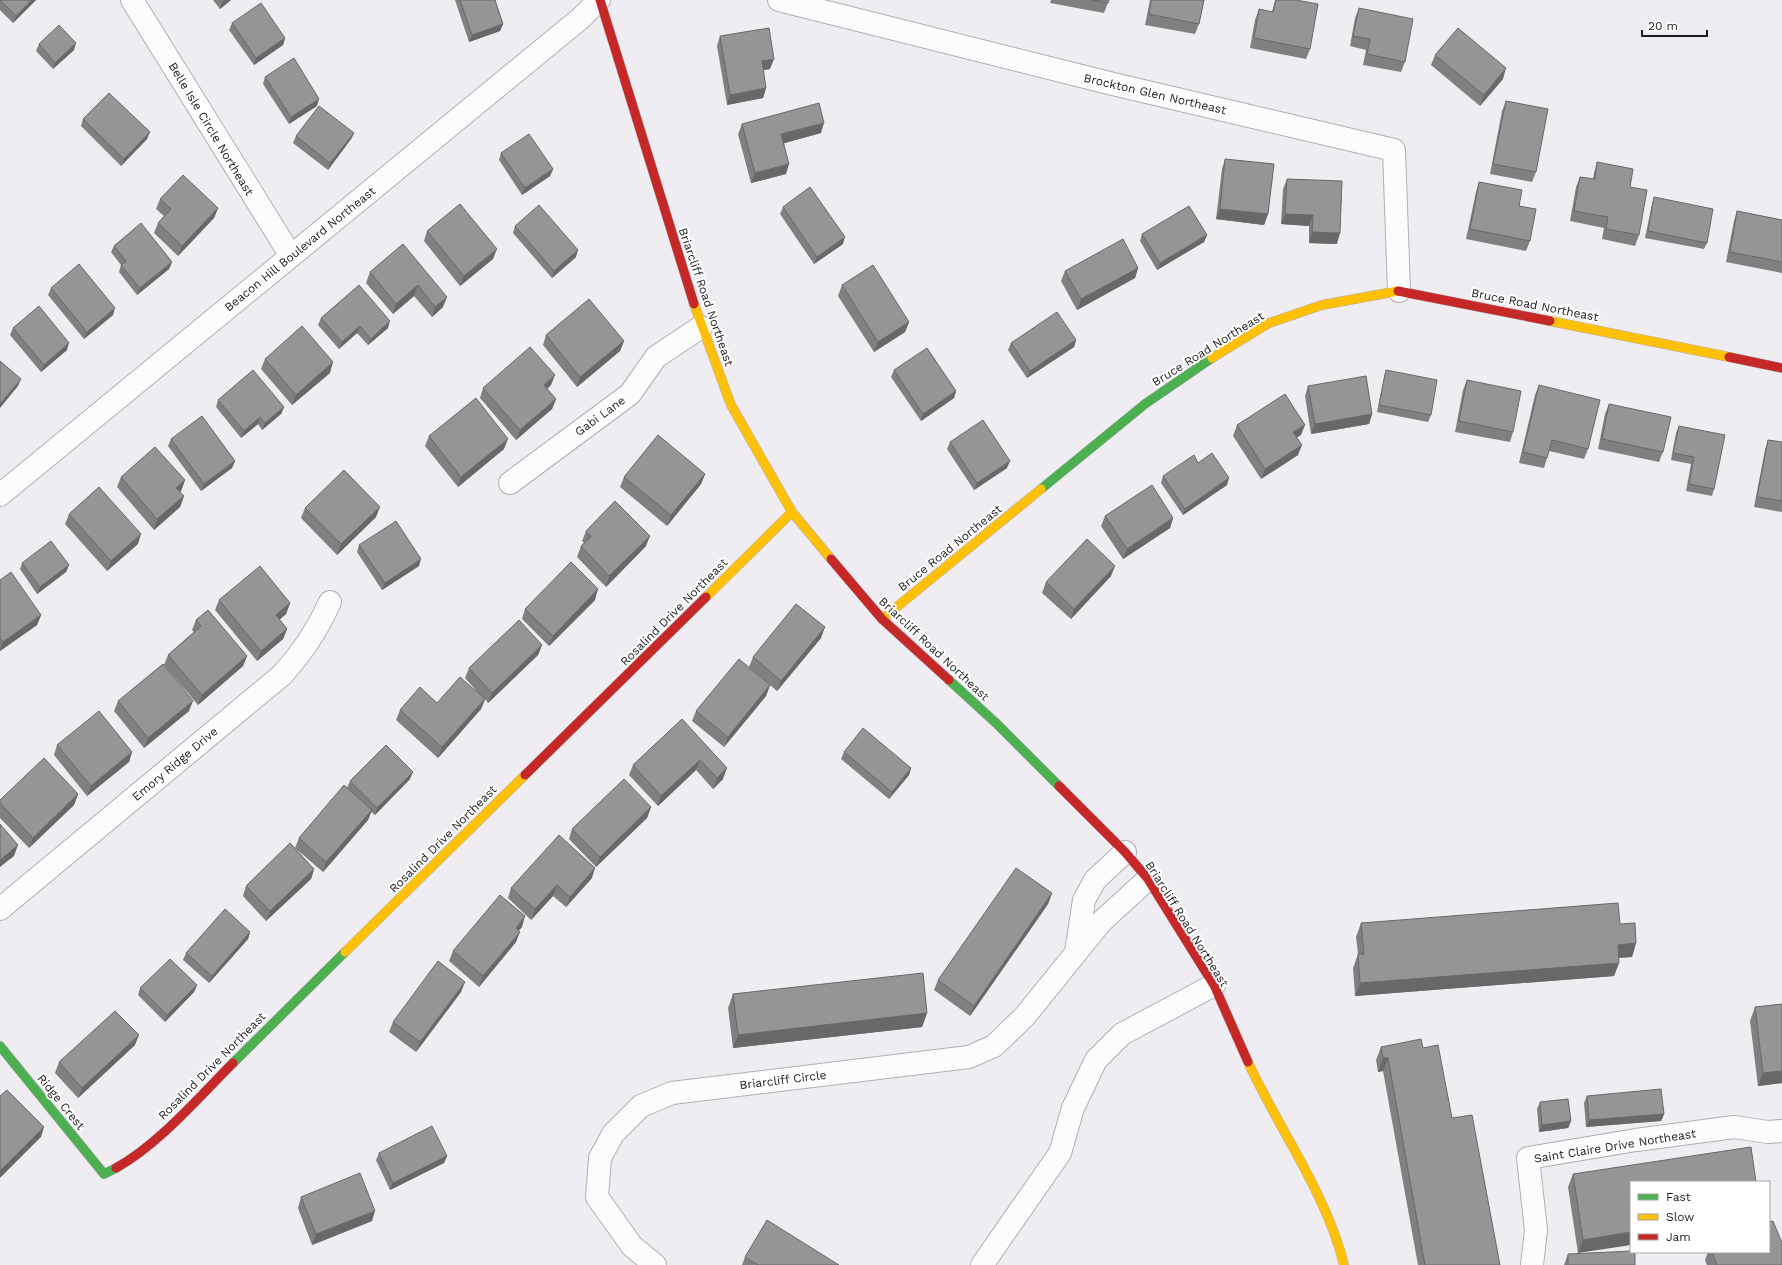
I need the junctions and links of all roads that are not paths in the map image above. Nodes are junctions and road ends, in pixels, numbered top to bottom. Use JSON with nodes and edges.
{"nodes":[{"id":1,"x":132,"y":0,"type":"edge"},
{"id":2,"x":599,"y":0,"type":"edge"},
{"id":3,"x":779,"y":0,"type":"edge"},
{"id":4,"x":291,"y":256,"type":"junction"},
{"id":5,"x":1398,"y":291,"type":"junction"},
{"id":6,"x":701,"y":327,"type":"junction"},
{"id":7,"x":1782,"y":368,"type":"edge"},
{"id":8,"x":510,"y":483,"type":"dead end"},
{"id":9,"x":0,"y":495,"type":"edge"},
{"id":10,"x":792,"y":512,"type":"junction"},
{"id":11,"x":330,"y":602,"type":"dead end"},
{"id":12,"x":882,"y":619,"type":"junction"},
{"id":13,"x":1125,"y":852,"type":"junction"},
{"id":14,"x":1148,"y":879,"type":"junction"},
{"id":15,"x":0,"y":909,"type":"edge"},
{"id":16,"x":1076,"y":952,"type":"junction"},
{"id":17,"x":1214,"y":985,"type":"junction"},
{"id":18,"x":0,"y":1046,"type":"edge"},
{"id":19,"x":1782,"y":1131,"type":"edge"},
{"id":20,"x":104,"y":1174,"type":"joint"},
{"id":21,"x":655,"y":1265,"type":"edge"},
{"id":22,"x":982,"y":1265,"type":"edge"},
{"id":23,"x":1344,"y":1265,"type":"edge"},
{"id":24,"x":1532,"y":1265,"type":"edge"}],
"edges":[{"from":1,"to":4,"type":"street","name":"Belle Isle Circle Northeast"},
{"from":2,"to":4,"type":"street","name":"Beacon Hill Boulevard Northeast"},
{"from":2,"to":6,"type":"street","name":"Briarcliff Road Northeast"},
{"from":3,"to":5,"type":"street","name":"Brockton Glen Northeast"},
{"from":4,"to":9,"type":"street","name":"Beacon Hill Boulevard Northeast"},
{"from":5,"to":7,"type":"street","name":"Bruce Road Northeast"},
{"from":5,"to":12,"type":"street","name":"Bruce Road Northeast"},
{"from":6,"to":8,"type":"street","name":"Gabi Lane"},
{"from":6,"to":10,"type":"street","name":"Briarcliff Road Northeast"},
{"from":10,"to":12,"type":"street","name":"Briarcliff Road Northeast"},
{"from":10,"to":20,"type":"street","name":"Rosalind Drive Northeast"},
{"from":11,"to":15,"type":"street","name":"Emory Ridge Drive"},
{"from":12,"to":13,"type":"street","name":"Briarcliff Road Northeast"},
{"from":13,"to":14,"type":"street","name":"Briarcliff Road Northeast"},
{"from":13,"to":16,"type":"street","name":"Briarcliff Circle"},
{"from":14,"to":16,"type":"street","name":"Briarcliff Circle"},
{"from":14,"to":17,"type":"street","name":"Briarcliff Road Northeast"},
{"from":16,"to":21,"type":"street","name":"Briarcliff Circle"},
{"from":17,"to":22,"type":"street"},
{"from":17,"to":23,"type":"street","name":"Briarcliff Road Northeast"},
{"from":18,"to":20,"type":"street","name":"Ridge Crest"},
{"from":19,"to":24,"type":"street","name":"Saint Claire Drive Northeast"}]}
